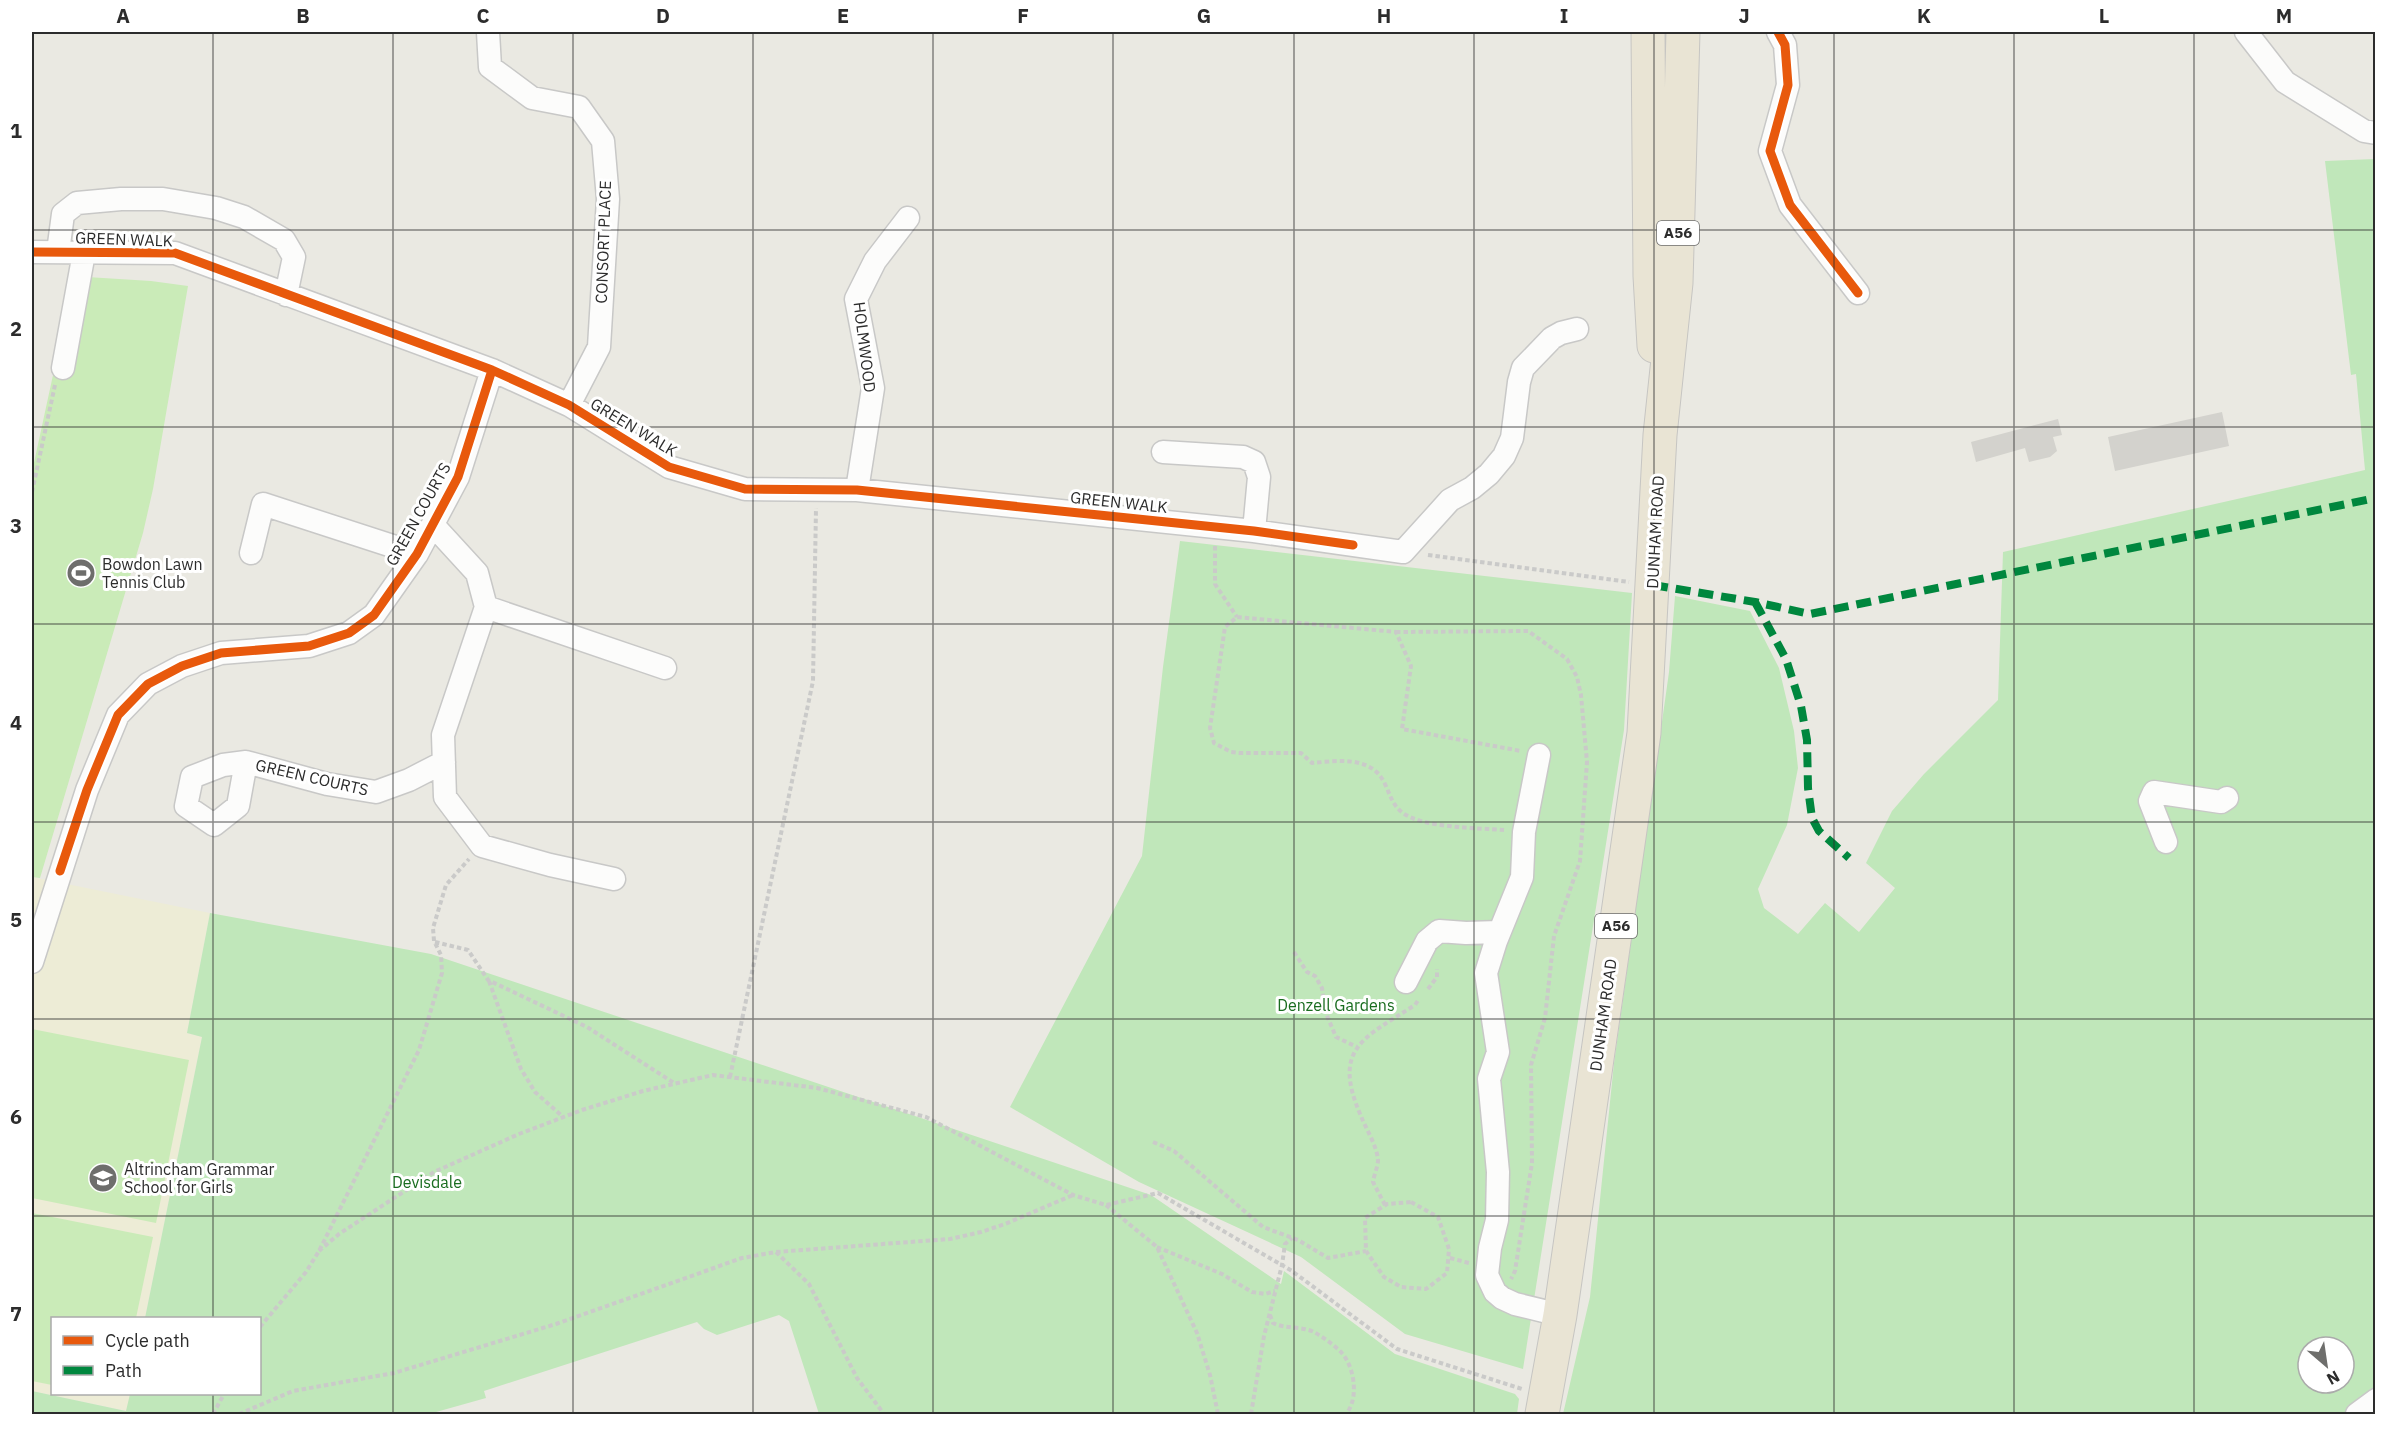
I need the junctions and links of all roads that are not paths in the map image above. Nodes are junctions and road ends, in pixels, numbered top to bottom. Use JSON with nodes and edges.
{"nodes":[{"id":1,"x":488,"y":32,"type":"edge"},
{"id":2,"x":1648,"y":32,"type":"edge"},
{"id":3,"x":1683,"y":32,"type":"edge"},
{"id":4,"x":1778,"y":32,"type":"edge"},
{"id":5,"x":2246,"y":32,"type":"edge"},
{"id":6,"x":2376,"y":133,"type":"edge"},
{"id":7,"x":908,"y":218,"type":"dead end"},
{"id":8,"x":32,"y":252,"type":"edge"},
{"id":9,"x":58,"y":252,"type":"junction"},
{"id":10,"x":84,"y":253,"type":"junction"},
{"id":11,"x":1858,"y":293,"type":"dead end"},
{"id":12,"x":286,"y":294,"type":"junction"},
{"id":13,"x":1577,"y":329,"type":"dead end"},
{"id":14,"x":63,"y":368,"type":"road end"},
{"id":15,"x":492,"y":370,"type":"junction"},
{"id":16,"x":569,"y":405,"type":"junction"},
{"id":17,"x":1660,"y":435,"type":"junction"},
{"id":18,"x":1163,"y":452,"type":"dead end"},
{"id":19,"x":857,"y":490,"type":"junction"},
{"id":20,"x":433,"y":525,"type":"junction"},
{"id":21,"x":1254,"y":531,"type":"junction"},
{"id":22,"x":250,"y":553,"type":"dead end"},
{"id":23,"x":417,"y":554,"type":"junction"},
{"id":24,"x":486,"y":607,"type":"junction"},
{"id":25,"x":665,"y":668,"type":"dead end"},
{"id":26,"x":1539,"y":755,"type":"road end"},
{"id":27,"x":246,"y":762,"type":"dead end"},
{"id":28,"x":444,"y":762,"type":"junction"},
{"id":29,"x":2227,"y":798,"type":"dead end"},
{"id":30,"x":2166,"y":842,"type":"dead end"},
{"id":31,"x":614,"y":879,"type":"dead end"},
{"id":32,"x":1499,"y":932,"type":"junction"},
{"id":33,"x":32,"y":962,"type":"edge"},
{"id":34,"x":1406,"y":982,"type":"dead end"},
{"id":35,"x":1560,"y":1315,"type":"junction"},
{"id":36,"x":2376,"y":1400,"type":"edge"},
{"id":37,"x":1542,"y":1414,"type":"edge"},
{"id":38,"x":2357,"y":1414,"type":"edge"}],
"edges":[{"from":1,"to":16,"type":"street","name":"CONSORT PLACE"},
{"from":2,"to":17,"type":"highway","name":"DUNHAM ROAD","number":"A56"},
{"from":3,"to":17,"type":"highway","name":"DUNHAM ROAD","number":"A56"},
{"from":4,"to":11,"type":"street"},
{"from":5,"to":6,"type":"street"},
{"from":7,"to":19,"type":"street","name":"HOLMWOOD"},
{"from":8,"to":9,"type":"street","name":"GREEN WALK"},
{"from":9,"to":10,"type":"street","name":"GREEN WALK"},
{"from":9,"to":12,"type":"street"},
{"from":10,"to":12,"type":"street","name":"GREEN WALK"},
{"from":10,"to":14,"type":"street"},
{"from":12,"to":15,"type":"street","name":"GREEN WALK"},
{"from":13,"to":21,"type":"street","name":"GREEN WALK"},
{"from":15,"to":16,"type":"street","name":"GREEN WALK"},
{"from":15,"to":20,"type":"street","name":"GREEN COURTS"},
{"from":16,"to":19,"type":"street","name":"GREEN WALK"},
{"from":17,"to":35,"type":"highway","name":"DUNHAM ROAD","number":"A56"},
{"from":18,"to":21,"type":"street"},
{"from":19,"to":21,"type":"street","name":"GREEN WALK"},
{"from":20,"to":23,"type":"street","name":"GREEN COURTS"},
{"from":20,"to":24,"type":"street","name":"GREEN COURTS"},
{"from":22,"to":23,"type":"street","name":"GREEN COURTS"},
{"from":23,"to":33,"type":"street","name":"GREEN COURTS"},
{"from":24,"to":25,"type":"street"},
{"from":24,"to":28,"type":"street"},
{"from":26,"to":32,"type":"street"},
{"from":27,"to":28,"type":"street","name":"GREEN COURTS"},
{"from":28,"to":31,"type":"street"},
{"from":29,"to":30,"type":"street"},
{"from":32,"to":34,"type":"street"},
{"from":32,"to":35,"type":"street"},
{"from":35,"to":37,"type":"highway","name":"DUNHAM ROAD","number":"A56"},
{"from":36,"to":38,"type":"street"}]}
